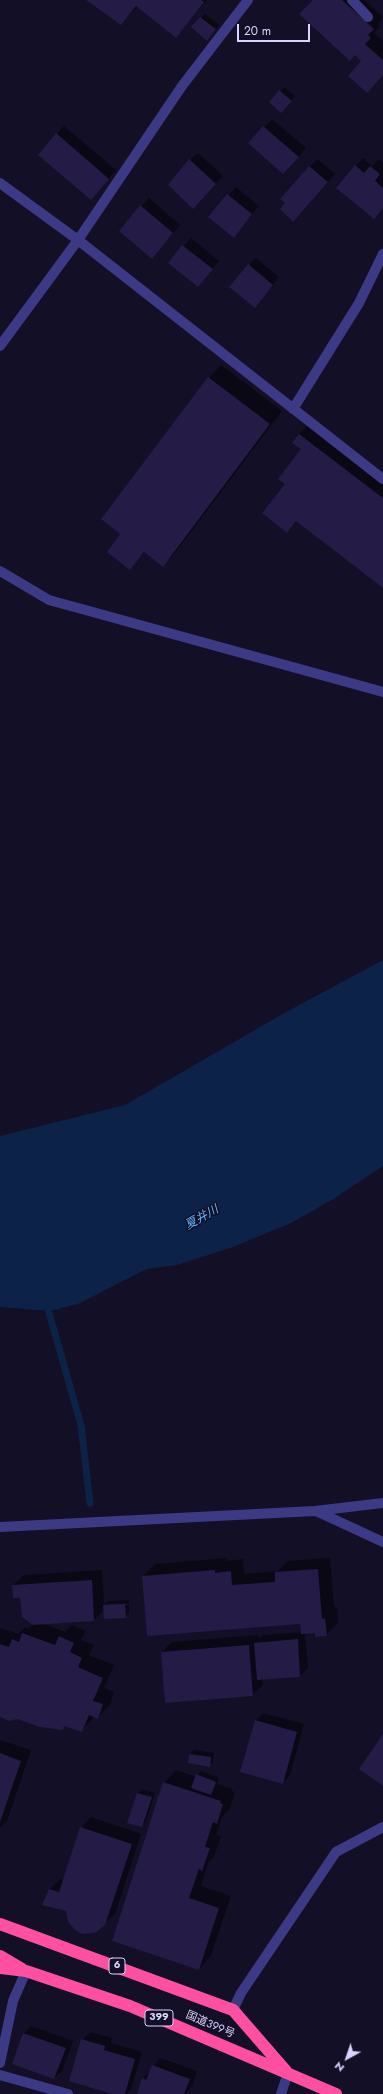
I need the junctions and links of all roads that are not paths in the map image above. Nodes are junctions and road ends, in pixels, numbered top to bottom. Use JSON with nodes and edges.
{"nodes":[{"id":1,"x":248,"y":0,"type":"edge"},
{"id":2,"x":352,"y":0,"type":"edge"},
{"id":3,"x":368,"y":17,"type":"dead end"},
{"id":4,"x":0,"y":182,"type":"edge"},
{"id":5,"x":78,"y":240,"type":"junction"},
{"id":6,"x":383,"y":254,"type":"edge"},
{"id":7,"x":0,"y":346,"type":"edge"},
{"id":8,"x":293,"y":409,"type":"junction"},
{"id":9,"x":383,"y":479,"type":"edge"},
{"id":10,"x":0,"y":571,"type":"edge"},
{"id":11,"x":383,"y":692,"type":"edge"},
{"id":12,"x":383,"y":1503,"type":"edge"},
{"id":13,"x":315,"y":1511,"type":"junction"},
{"id":14,"x":0,"y":1527,"type":"edge"},
{"id":15,"x":383,"y":1542,"type":"edge"},
{"id":16,"x":383,"y":1827,"type":"edge"},
{"id":17,"x":0,"y":1924,"type":"edge"},
{"id":18,"x":0,"y":1956,"type":"edge"},
{"id":19,"x":0,"y":1968,"type":"edge"},
{"id":20,"x":26,"y":1972,"type":"junction"},
{"id":21,"x":233,"y":2010,"type":"junction"},
{"id":22,"x":0,"y":2064,"type":"edge"},
{"id":23,"x":288,"y":2073,"type":"junction"},
{"id":24,"x":0,"y":2075,"type":"edge"},
{"id":25,"x":68,"y":2094,"type":"edge"},
{"id":26,"x":281,"y":2094,"type":"edge"},
{"id":27,"x":336,"y":2094,"type":"edge"}],
"edges":[{"from":1,"to":5,"type":"street"},
{"from":2,"to":3,"type":"street"},
{"from":4,"to":5,"type":"street"},
{"from":5,"to":7,"type":"street"},
{"from":5,"to":8,"type":"street"},
{"from":6,"to":8,"type":"street"},
{"from":8,"to":9,"type":"street"},
{"from":10,"to":11,"type":"street"},
{"from":12,"to":13,"type":"street"},
{"from":13,"to":14,"type":"street"},
{"from":13,"to":15,"type":"street"},
{"from":16,"to":21,"type":"street"},
{"from":17,"to":21,"type":"highway","number":"6"},
{"from":18,"to":20,"type":"highway","name":"国道399号","number":"399"},
{"from":19,"to":20,"type":"highway","name":"国道399号","number":"399"},
{"from":20,"to":22,"type":"street"},
{"from":20,"to":23,"type":"highway","name":"国道399号","number":"399"},
{"from":21,"to":23,"type":"highway","number":"6"},
{"from":23,"to":26,"type":"street"},
{"from":23,"to":27,"type":"highway","name":"国道399号","number":"399"},
{"from":24,"to":25,"type":"street"}]}
